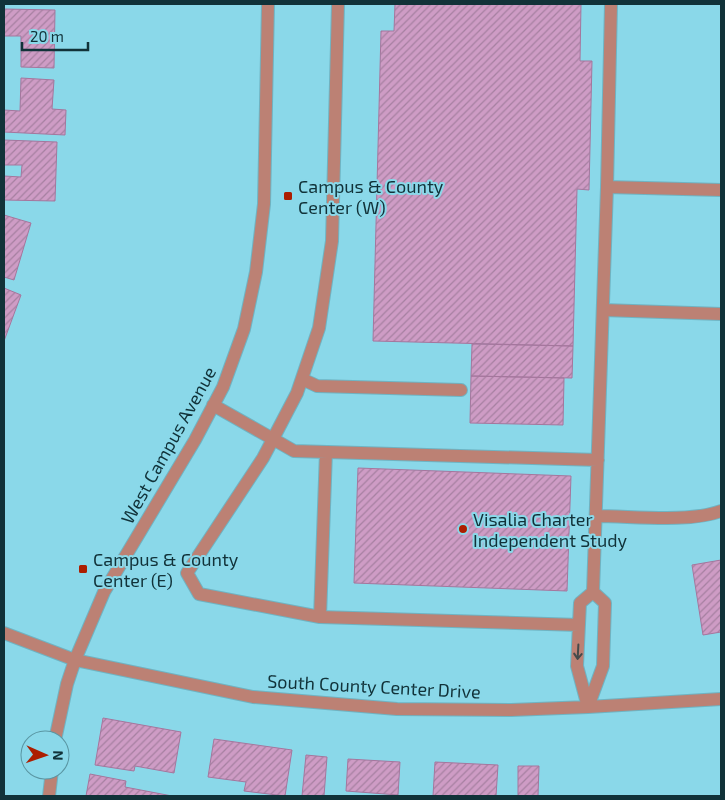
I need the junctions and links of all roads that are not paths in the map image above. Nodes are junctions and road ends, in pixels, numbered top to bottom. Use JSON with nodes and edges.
{"nodes":[{"id":1,"x":268,"y":4,"type":"edge"},
{"id":2,"x":338,"y":4,"type":"edge"},
{"id":3,"x":611,"y":4,"type":"edge"},
{"id":4,"x":607,"y":187,"type":"junction"},
{"id":5,"x":721,"y":190,"type":"edge"},
{"id":6,"x":603,"y":310,"type":"junction"},
{"id":7,"x":721,"y":314,"type":"edge"},
{"id":8,"x":302,"y":380,"type":"junction"},
{"id":9,"x":461,"y":390,"type":"dead end"},
{"id":10,"x":213,"y":405,"type":"junction"},
{"id":11,"x":273,"y":439,"type":"junction"},
{"id":12,"x":326,"y":452,"type":"junction"},
{"id":13,"x":598,"y":460,"type":"junction"},
{"id":14,"x":721,"y":511,"type":"edge"},
{"id":15,"x":596,"y":516,"type":"junction"},
{"id":16,"x":593,"y":592,"type":"junction"},
{"id":17,"x":320,"y":617,"type":"junction"},
{"id":18,"x":579,"y":625,"type":"junction"},
{"id":19,"x":4,"y":634,"type":"edge"},
{"id":20,"x":75,"y":660,"type":"junction"},
{"id":21,"x":721,"y":699,"type":"edge"},
{"id":22,"x":588,"y":707,"type":"junction"},
{"id":23,"x":58,"y":730,"type":"edge"},
{"id":24,"x":51,"y":780,"type":"edge"},
{"id":25,"x":49,"y":796,"type":"edge"}],
"edges":[{"from":1,"to":10,"type":"street","name":"West Campus Avenue"},
{"from":2,"to":8,"type":"street"},
{"from":3,"to":4,"type":"street"},
{"from":4,"to":5,"type":"street"},
{"from":4,"to":6,"type":"street"},
{"from":6,"to":7,"type":"street"},
{"from":6,"to":13,"type":"street"},
{"from":8,"to":9,"type":"street"},
{"from":8,"to":11,"type":"street"},
{"from":10,"to":11,"type":"street"},
{"from":10,"to":20,"type":"street","name":"West Campus Avenue"},
{"from":11,"to":12,"type":"street"},
{"from":11,"to":17,"type":"street"},
{"from":12,"to":13,"type":"street"},
{"from":12,"to":17,"type":"street"},
{"from":13,"to":15,"type":"street"},
{"from":14,"to":15,"type":"street"},
{"from":15,"to":16,"type":"street"},
{"from":16,"to":18,"type":"street"},
{"from":16,"to":22,"type":"street"},
{"from":17,"to":18,"type":"street"},
{"from":18,"to":22,"type":"street","one_way":true},
{"from":19,"to":20,"type":"street","name":"South County Center Drive"},
{"from":20,"to":22,"type":"street","name":"South County Center Drive"},
{"from":20,"to":23,"type":"street","name":"West Campus Avenue"},
{"from":21,"to":22,"type":"street","name":"South County Center Drive"},
{"from":24,"to":25,"type":"street"}]}
